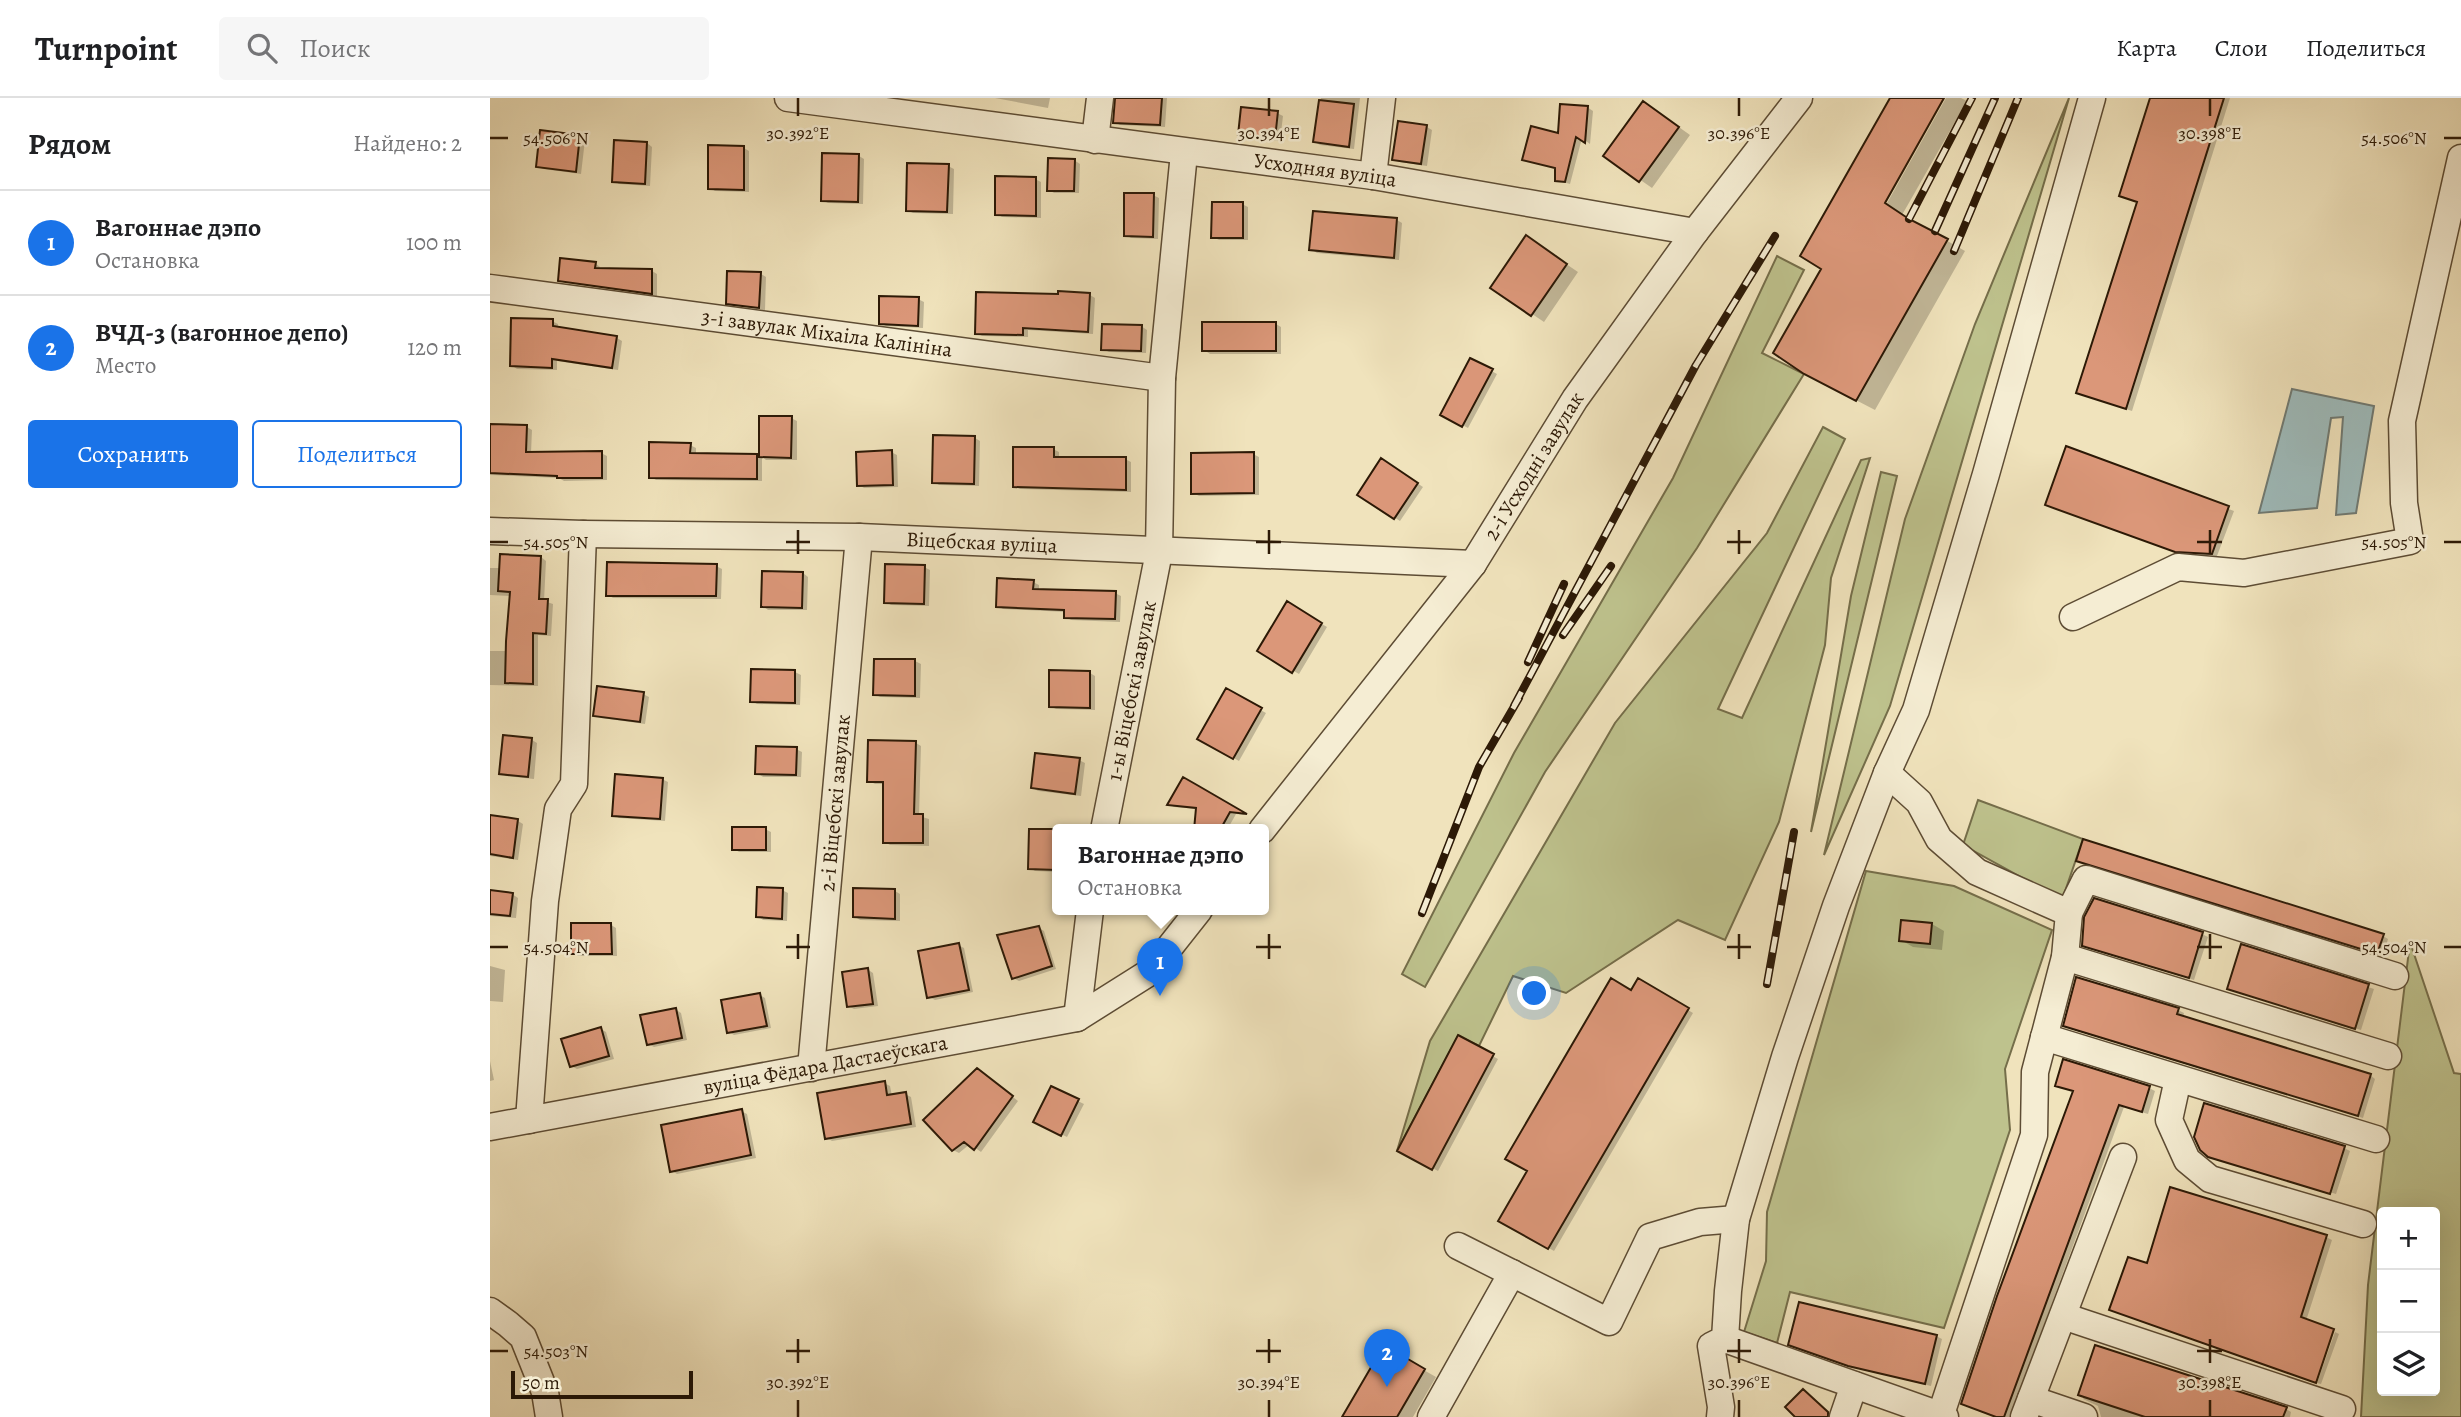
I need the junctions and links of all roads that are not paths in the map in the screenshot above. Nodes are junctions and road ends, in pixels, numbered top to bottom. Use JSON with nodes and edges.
{"nodes":[{"id":1,"x":788,"y":98,"type":"edge"},
{"id":2,"x":1100,"y":98,"type":"edge"},
{"id":3,"x":1382,"y":98,"type":"edge"},
{"id":4,"x":1799,"y":98,"type":"edge"},
{"id":5,"x":2092,"y":98,"type":"edge"},
{"id":6,"x":963,"y":110,"type":"edge"},
{"id":7,"x":1095,"y":140,"type":"junction"},
{"id":8,"x":1184,"y":153,"type":"junction"},
{"id":9,"x":2461,"y":158,"type":"edge"},
{"id":10,"x":1373,"y":176,"type":"junction"},
{"id":11,"x":1695,"y":232,"type":"junction"},
{"id":12,"x":490,"y":288,"type":"edge"},
{"id":13,"x":1163,"y":378,"type":"junction"},
{"id":14,"x":490,"y":530,"type":"edge"},
{"id":15,"x":583,"y":534,"type":"junction"},
{"id":16,"x":859,"y":537,"type":"junction"},
{"id":17,"x":1159,"y":552,"type":"junction"},
{"id":18,"x":1473,"y":565,"type":"junction"},
{"id":19,"x":2073,"y":617,"type":"dead end"},
{"id":20,"x":1887,"y":773,"type":"junction"},
{"id":21,"x":1105,"y":824,"type":"edge"},
{"id":22,"x":1267,"y":824,"type":"edge"},
{"id":23,"x":2068,"y":913,"type":"junction"},
{"id":24,"x":1089,"y":915,"type":"edge"},
{"id":25,"x":1195,"y":915,"type":"edge"},
{"id":26,"x":2065,"y":957,"type":"junction"},
{"id":27,"x":2395,"y":976,"type":"dead end"},
{"id":28,"x":1077,"y":1018,"type":"junction"},
{"id":29,"x":2044,"y":1037,"type":"junction"},
{"id":30,"x":2388,"y":1056,"type":"dead end"},
{"id":31,"x":811,"y":1068,"type":"junction"},
{"id":32,"x":2178,"y":1079,"type":"junction"},
{"id":33,"x":529,"y":1120,"type":"junction"},
{"id":34,"x":490,"y":1127,"type":"edge"},
{"id":35,"x":2376,"y":1139,"type":"dead end"},
{"id":36,"x":2123,"y":1157,"type":"dead end"},
{"id":37,"x":1736,"y":1219,"type":"junction"},
{"id":38,"x":2363,"y":1224,"type":"dead end"},
{"id":39,"x":1458,"y":1246,"type":"dead end"},
{"id":40,"x":1512,"y":1273,"type":"junction"},
{"id":41,"x":490,"y":1311,"type":"edge"},
{"id":42,"x":2063,"y":1316,"type":"junction"},
{"id":43,"x":1726,"y":1339,"type":"junction"},
{"id":44,"x":1854,"y":1385,"type":"junction"},
{"id":45,"x":2027,"y":1408,"type":"edge"},
{"id":46,"x":2342,"y":1409,"type":"dead end"},
{"id":47,"x":1942,"y":1416,"type":"edge"},
{"id":48,"x":549,"y":1417,"type":"edge"},
{"id":49,"x":1431,"y":1417,"type":"edge"},
{"id":50,"x":1720,"y":1417,"type":"edge"},
{"id":51,"x":1843,"y":1417,"type":"edge"},
{"id":52,"x":2084,"y":1417,"type":"edge"}],
"edges":[{"from":1,"to":6,"type":"street","name":"Усходняя вуліца"},
{"from":2,"to":7,"type":"street"},
{"from":3,"to":10,"type":"street"},
{"from":4,"to":11,"type":"street","name":"2-і Усходні завулак"},
{"from":5,"to":20,"type":"street"},
{"from":6,"to":7,"type":"street","name":"Усходняя вуліца"},
{"from":7,"to":8,"type":"street","name":"Усходняя вуліца"},
{"from":8,"to":10,"type":"street","name":"Усходняя вуліца"},
{"from":8,"to":13,"type":"street","name":"1-ы Віцебскі завулак"},
{"from":9,"to":19,"type":"street"},
{"from":10,"to":11,"type":"street","name":"Усходняя вуліца"},
{"from":11,"to":18,"type":"street","name":"2-і Усходні завулак"},
{"from":12,"to":13,"type":"street","name":"3-і завулак Міхаіла Калініна"},
{"from":13,"to":17,"type":"street","name":"1-ы Віцебскі завулак"},
{"from":14,"to":15,"type":"street","name":"Віцебская вуліца"},
{"from":15,"to":16,"type":"street","name":"Віцебская вуліца"},
{"from":15,"to":33,"type":"street"},
{"from":16,"to":17,"type":"street","name":"Віцебская вуліца"},
{"from":16,"to":31,"type":"street","name":"2-і Віцебскі завулак"},
{"from":17,"to":18,"type":"street","name":"Віцебская вуліца"},
{"from":17,"to":21,"type":"street","name":"1-ы Віцебскі завулак"},
{"from":18,"to":22,"type":"street","name":"2-і Усходні завулак"},
{"from":20,"to":23,"type":"street"},
{"from":20,"to":37,"type":"street"},
{"from":23,"to":26,"type":"street"},
{"from":23,"to":27,"type":"street"},
{"from":24,"to":28,"type":"street"},
{"from":25,"to":28,"type":"street","name":"вуліца Фёдара Дастаеўскага"},
{"from":26,"to":29,"type":"street"},
{"from":26,"to":30,"type":"street"},
{"from":28,"to":31,"type":"street","name":"вуліца Фёдара Дастаеўскага"},
{"from":29,"to":32,"type":"street"},
{"from":29,"to":47,"type":"street"},
{"from":31,"to":33,"type":"street","name":"вуліца Фёдара Дастаеўскага"},
{"from":32,"to":35,"type":"street"},
{"from":32,"to":38,"type":"street"},
{"from":33,"to":34,"type":"street","name":"вуліца Фёдара Дастаеўскага"},
{"from":36,"to":42,"type":"street"},
{"from":37,"to":40,"type":"street"},
{"from":37,"to":43,"type":"street"},
{"from":39,"to":40,"type":"street"},
{"from":40,"to":49,"type":"street"},
{"from":41,"to":48,"type":"street"},
{"from":42,"to":45,"type":"street"},
{"from":42,"to":46,"type":"street"},
{"from":43,"to":44,"type":"street"},
{"from":43,"to":50,"type":"street"},
{"from":44,"to":47,"type":"street"},
{"from":44,"to":51,"type":"street"},
{"from":45,"to":52,"type":"street"}]}
